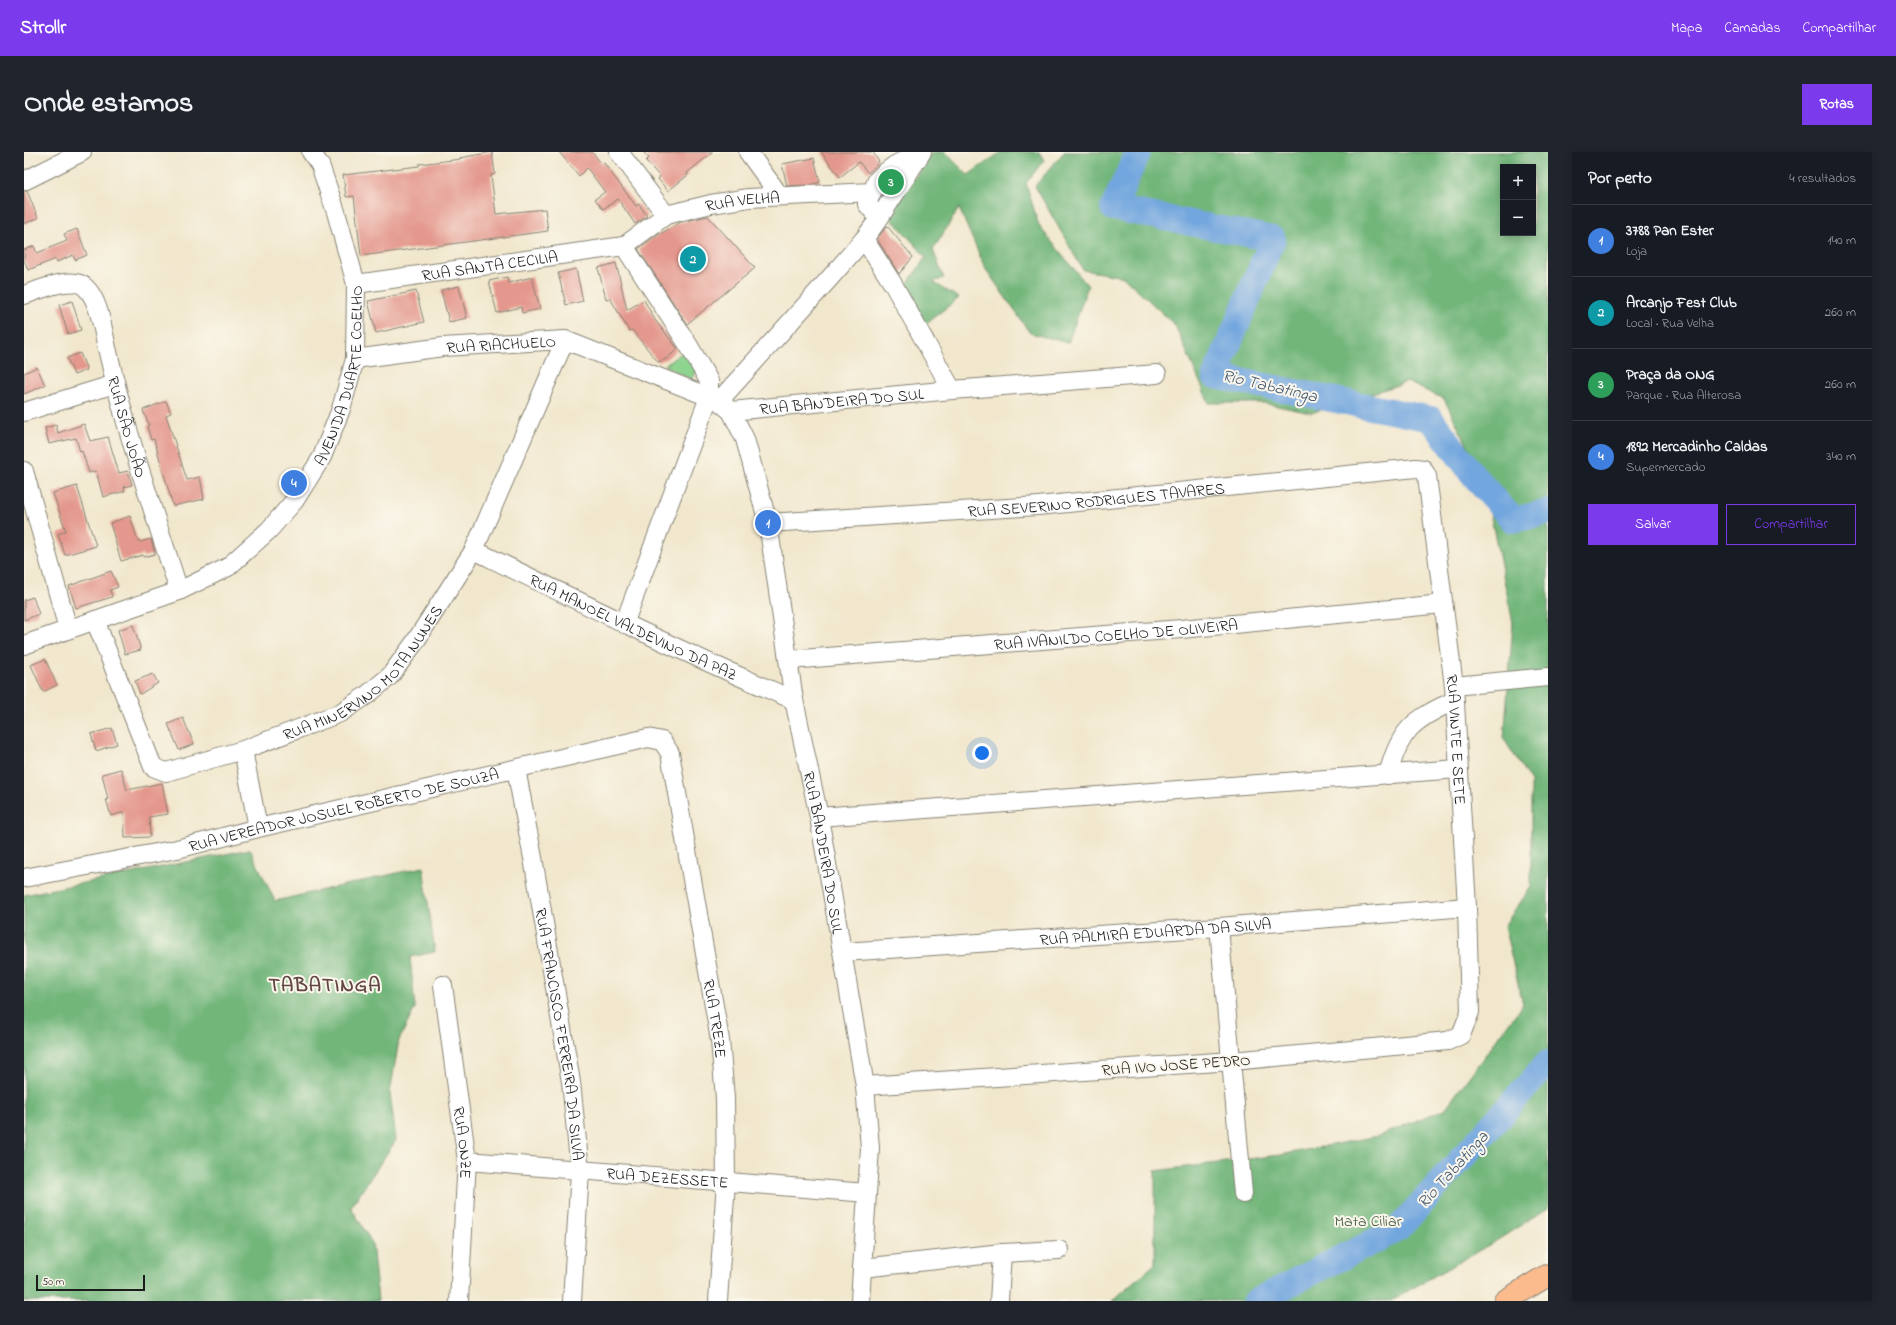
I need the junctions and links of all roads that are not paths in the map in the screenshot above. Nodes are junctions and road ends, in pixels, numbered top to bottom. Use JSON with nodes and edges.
{"nodes":[{"id":1,"x":82,"y":152,"type":"edge"},
{"id":2,"x":311,"y":152,"type":"edge"},
{"id":3,"x":619,"y":152,"type":"edge"},
{"id":4,"x":748,"y":152,"type":"edge"},
{"id":5,"x":921,"y":152,"type":"edge"},
{"id":6,"x":890,"y":159,"type":"edge"},
{"id":7,"x":24,"y":182,"type":"edge"},
{"id":8,"x":872,"y":192,"type":"junction"},
{"id":9,"x":780,"y":196,"type":"junction"},
{"id":10,"x":666,"y":215,"type":"junction"},
{"id":11,"x":878,"y":220,"type":"junction"},
{"id":12,"x":864,"y":239,"type":"junction"},
{"id":13,"x":624,"y":246,"type":"junction"},
{"id":14,"x":356,"y":284,"type":"junction"},
{"id":15,"x":24,"y":295,"type":"edge"},
{"id":16,"x":565,"y":340,"type":"junction"},
{"id":17,"x":355,"y":359,"type":"junction"},
{"id":18,"x":1157,"y":374,"type":"dead end"},
{"id":19,"x":115,"y":384,"type":"junction"},
{"id":20,"x":952,"y":390,"type":"junction"},
{"id":21,"x":720,"y":403,"type":"junction"},
{"id":22,"x":24,"y":412,"type":"edge"},
{"id":23,"x":1423,"y":469,"type":"joint"},
{"id":24,"x":24,"y":471,"type":"edge"},
{"id":25,"x":768,"y":523,"type":"junction"},
{"id":26,"x":474,"y":550,"type":"junction"},
{"id":27,"x":179,"y":591,"type":"junction"},
{"id":28,"x":1443,"y":604,"type":"junction"},
{"id":29,"x":95,"y":620,"type":"junction"},
{"id":30,"x":624,"y":624,"type":"junction"},
{"id":31,"x":68,"y":630,"type":"junction"},
{"id":32,"x":24,"y":645,"type":"edge"},
{"id":33,"x":789,"y":660,"type":"junction"},
{"id":34,"x":1548,"y":677,"type":"edge"},
{"id":35,"x":1454,"y":693,"type":"junction"},
{"id":36,"x":794,"y":700,"type":"junction"},
{"id":37,"x":662,"y":741,"type":"joint"},
{"id":38,"x":243,"y":750,"type":"junction"},
{"id":39,"x":516,"y":769,"type":"junction"},
{"id":40,"x":1458,"y":769,"type":"junction"},
{"id":41,"x":1388,"y":775,"type":"junction"},
{"id":42,"x":819,"y":817,"type":"junction"},
{"id":43,"x":258,"y":828,"type":"junction"},
{"id":44,"x":24,"y":878,"type":"edge"},
{"id":45,"x":1467,"y":907,"type":"junction"},
{"id":46,"x":1219,"y":927,"type":"junction"},
{"id":47,"x":843,"y":952,"type":"junction"},
{"id":48,"x":443,"y":985,"type":"dead end"},
{"id":49,"x":1470,"y":1012,"type":"joint"},
{"id":50,"x":1232,"y":1060,"type":"junction"},
{"id":51,"x":865,"y":1086,"type":"junction"},
{"id":52,"x":467,"y":1162,"type":"junction"},
{"id":53,"x":580,"y":1171,"type":"junction"},
{"id":54,"x":726,"y":1181,"type":"junction"},
{"id":55,"x":867,"y":1193,"type":"junction"},
{"id":56,"x":1243,"y":1194,"type":"dead end"},
{"id":57,"x":1059,"y":1250,"type":"dead end"},
{"id":58,"x":1002,"y":1253,"type":"junction"},
{"id":59,"x":862,"y":1268,"type":"junction"},
{"id":60,"x":1548,"y":1275,"type":"edge"},
{"id":61,"x":459,"y":1301,"type":"edge"},
{"id":62,"x":572,"y":1301,"type":"edge"},
{"id":63,"x":718,"y":1301,"type":"edge"},
{"id":64,"x":860,"y":1301,"type":"edge"},
{"id":65,"x":999,"y":1301,"type":"edge"},
{"id":66,"x":1505,"y":1301,"type":"edge"}],
"edges":[{"from":1,"to":7,"type":"street"},
{"from":2,"to":14,"type":"street","name":"AVENIDA DUARTE COELHO"},
{"from":3,"to":10,"type":"street"},
{"from":4,"to":9,"type":"street"},
{"from":5,"to":6,"type":"street"},
{"from":5,"to":11,"type":"street"},
{"from":6,"to":8,"type":"street"},
{"from":8,"to":9,"type":"street","name":"RUA VELHA"},
{"from":8,"to":11,"type":"street"},
{"from":9,"to":10,"type":"street","name":"RUA VELHA"},
{"from":10,"to":13,"type":"street","name":"RUA VELHA"},
{"from":11,"to":12,"type":"street"},
{"from":12,"to":20,"type":"street","name":"RUA BANDEIRA DO SUL"},
{"from":12,"to":21,"type":"street"},
{"from":13,"to":14,"type":"street","name":"RUA SANTA CECILIA"},
{"from":13,"to":21,"type":"street"},
{"from":14,"to":17,"type":"street","name":"AVENIDA DUARTE COELHO"},
{"from":15,"to":19,"type":"street","name":"RUA SÃO JOÃO"},
{"from":16,"to":17,"type":"street","name":"RUA RIACHUELO"},
{"from":16,"to":21,"type":"street","name":"RUA RIACHUELO"},
{"from":16,"to":26,"type":"street","name":"RUA MINERVINO MOTA NUNES"},
{"from":17,"to":27,"type":"street","name":"AVENIDA DUARTE COELHO"},
{"from":18,"to":20,"type":"street","name":"RUA BANDEIRA DO SUL"},
{"from":19,"to":22,"type":"street"},
{"from":19,"to":27,"type":"street","name":"RUA SÃO JOÃO"},
{"from":20,"to":21,"type":"street","name":"RUA BANDEIRA DO SUL"},
{"from":21,"to":25,"type":"street","name":"RUA BANDEIRA DO SUL"},
{"from":21,"to":30,"type":"street"},
{"from":23,"to":25,"type":"street","name":"RUA SEVERINO RODRIGUES TAVARES"},
{"from":23,"to":28,"type":"street","name":"RUA VINTE E SETE"},
{"from":24,"to":31,"type":"street"},
{"from":25,"to":33,"type":"street","name":"RUA BANDEIRA DO SUL"},
{"from":26,"to":30,"type":"street","name":"RUA MANOEL VALDEVINO DA PAZ"},
{"from":26,"to":38,"type":"street","name":"RUA MINERVINO MOTA NUNES"},
{"from":27,"to":29,"type":"street","name":"AVENIDA DUARTE COELHO"},
{"from":28,"to":33,"type":"street","name":"RUA IVANILDO COELHO DE OLIVEIRA"},
{"from":28,"to":35,"type":"street","name":"RUA VINTE E SETE"},
{"from":29,"to":31,"type":"street","name":"AVENIDA DUARTE COELHO"},
{"from":29,"to":38,"type":"street","name":"RUA MINERVINO MOTA NUNES"},
{"from":30,"to":36,"type":"street","name":"RUA MANOEL VALDEVINO DA PAZ"},
{"from":31,"to":32,"type":"street","name":"AVENIDA DUARTE COELHO"},
{"from":33,"to":36,"type":"street","name":"RUA BANDEIRA DO SUL"},
{"from":34,"to":35,"type":"street"},
{"from":35,"to":40,"type":"street","name":"RUA VINTE E SETE"},
{"from":35,"to":41,"type":"street"},
{"from":36,"to":42,"type":"street","name":"RUA BANDEIRA DO SUL"},
{"from":37,"to":39,"type":"street","name":"RUA VEREADOR JOSUEL ROBERTO DE SOUZA"},
{"from":37,"to":54,"type":"street","name":"RUA TREZE"},
{"from":38,"to":43,"type":"street"},
{"from":39,"to":43,"type":"street","name":"RUA VEREADOR JOSUEL ROBERTO DE SOUZA"},
{"from":39,"to":53,"type":"street","name":"RUA FRANCISCO FERREIRA DA SILVA"},
{"from":40,"to":41,"type":"street"},
{"from":40,"to":45,"type":"street","name":"RUA VINTE E SETE"},
{"from":41,"to":42,"type":"street"},
{"from":42,"to":47,"type":"street","name":"RUA BANDEIRA DO SUL"},
{"from":43,"to":44,"type":"street","name":"RUA VEREADOR JOSUEL ROBERTO DE SOUZA"},
{"from":45,"to":46,"type":"street","name":"RUA PALMIRA EDUARDA DA SILVA"},
{"from":45,"to":49,"type":"street","name":"RUA VINTE E SETE"},
{"from":46,"to":47,"type":"street","name":"RUA PALMIRA EDUARDA DA SILVA"},
{"from":46,"to":50,"type":"street"},
{"from":47,"to":51,"type":"street","name":"RUA BANDEIRA DO SUL"},
{"from":48,"to":52,"type":"street","name":"RUA ONZE"},
{"from":49,"to":50,"type":"street","name":"RUA IVO JOSE PEDRO"},
{"from":50,"to":51,"type":"street","name":"RUA IVO JOSE PEDRO"},
{"from":50,"to":56,"type":"street"},
{"from":51,"to":55,"type":"street","name":"RUA BANDEIRA DO SUL"},
{"from":52,"to":53,"type":"street","name":"RUA DEZESSETE"},
{"from":52,"to":61,"type":"street","name":"RUA ONZE"},
{"from":53,"to":54,"type":"street","name":"RUA DEZESSETE"},
{"from":53,"to":62,"type":"street","name":"RUA FRANCISCO FERREIRA DA SILVA"},
{"from":54,"to":55,"type":"street","name":"RUA DEZESSETE"},
{"from":54,"to":63,"type":"street","name":"RUA TREZE"},
{"from":55,"to":59,"type":"street","name":"RUA BANDEIRA DO SUL"},
{"from":57,"to":58,"type":"street"},
{"from":58,"to":59,"type":"street"},
{"from":58,"to":65,"type":"street"},
{"from":59,"to":64,"type":"street","name":"RUA BANDEIRA DO SUL"},
{"from":60,"to":66,"type":"main road"}]}
